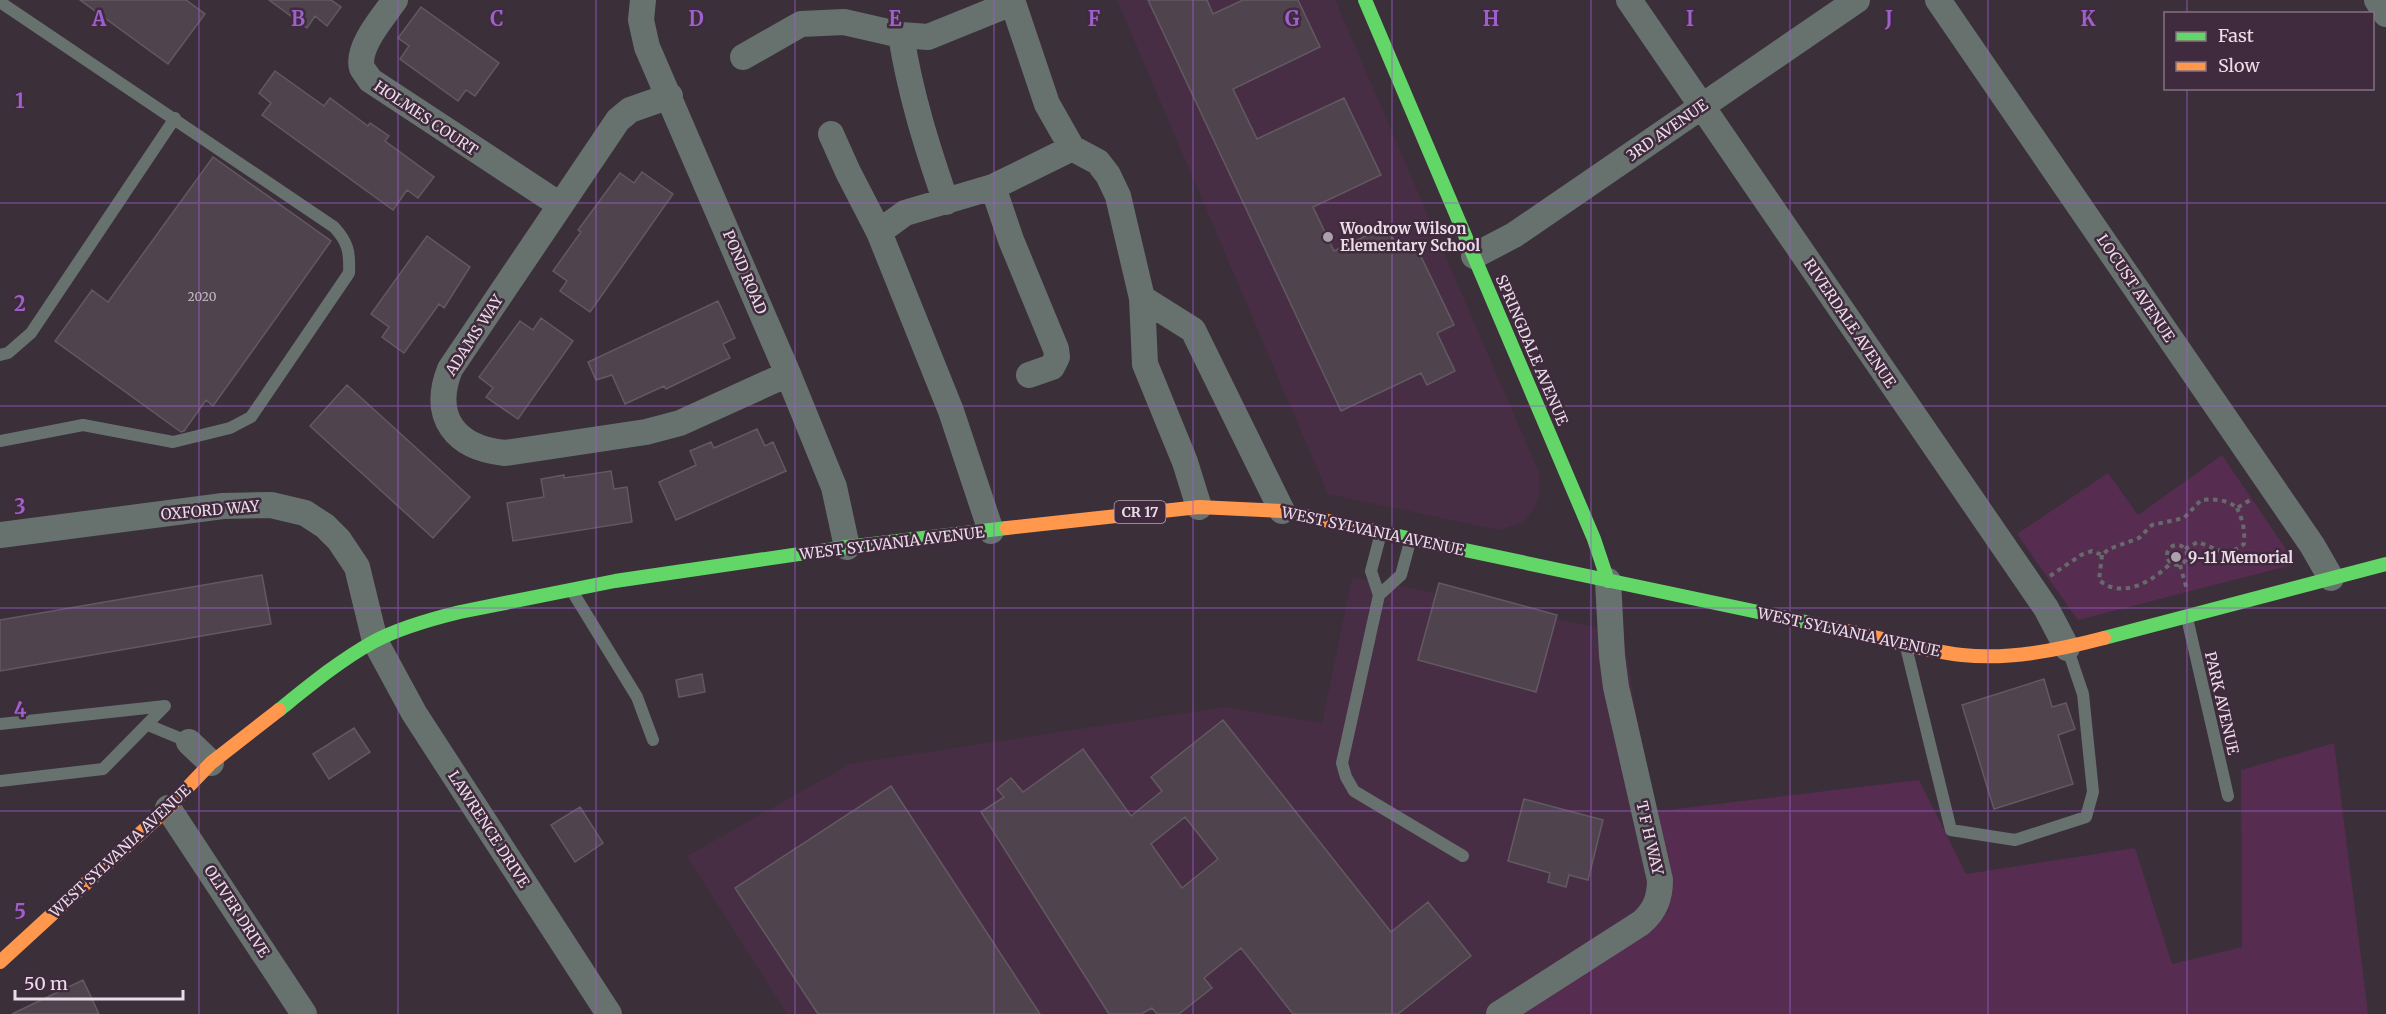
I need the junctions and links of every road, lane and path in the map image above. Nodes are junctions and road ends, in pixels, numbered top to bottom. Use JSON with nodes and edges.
{"nodes":[{"id":1,"x":395,"y":0,"type":"edge"},
{"id":2,"x":643,"y":0,"type":"edge"},
{"id":3,"x":1365,"y":0,"type":"edge"},
{"id":4,"x":1629,"y":0,"type":"edge"},
{"id":5,"x":1857,"y":0,"type":"edge"},
{"id":6,"x":1938,"y":0,"type":"edge"},
{"id":7,"x":2377,"y":0,"type":"edge"},
{"id":8,"x":1012,"y":1,"type":"edge"},
{"id":9,"x":0,"y":2,"type":"edge"},
{"id":10,"x":2386,"y":14,"type":"edge"},
{"id":11,"x":901,"y":35,"type":"junction"},
{"id":12,"x":743,"y":57,"type":"dead end"},
{"id":13,"x":670,"y":96,"type":"junction"},
{"id":14,"x":1702,"y":105,"type":"junction"},
{"id":15,"x":175,"y":118,"type":"junction"},
{"id":16,"x":831,"y":135,"type":"dead end"},
{"id":17,"x":1072,"y":148,"type":"junction"},
{"id":18,"x":993,"y":187,"type":"junction"},
{"id":19,"x":946,"y":202,"type":"junction"},
{"id":20,"x":560,"y":205,"type":"junction"},
{"id":21,"x":879,"y":232,"type":"junction"},
{"id":22,"x":1474,"y":256,"type":"junction"},
{"id":23,"x":1142,"y":298,"type":"junction"},
{"id":24,"x":0,"y":355,"type":"edge"},
{"id":25,"x":788,"y":374,"type":"junction"},
{"id":26,"x":1029,"y":375,"type":"dead end"},
{"id":27,"x":0,"y":441,"type":"edge"},
{"id":28,"x":2253,"y":498,"type":"dead end"},
{"id":29,"x":1199,"y":507,"type":"junction"},
{"id":30,"x":2237,"y":508,"type":"junction"},
{"id":31,"x":1282,"y":512,"type":"junction"},
{"id":32,"x":991,"y":531,"type":"junction"},
{"id":33,"x":1381,"y":532,"type":"junction"},
{"id":34,"x":0,"y":536,"type":"edge"},
{"id":35,"x":1411,"y":538,"type":"junction"},
{"id":36,"x":847,"y":547,"type":"junction"},
{"id":37,"x":2186,"y":549,"type":"junction"},
{"id":38,"x":2102,"y":555,"type":"junction"},
{"id":39,"x":2171,"y":563,"type":"junction"},
{"id":40,"x":2386,"y":564,"type":"edge"},
{"id":41,"x":2180,"y":565,"type":"junction"},
{"id":42,"x":2047,"y":578,"type":"dead end"},
{"id":43,"x":2331,"y":578,"type":"junction"},
{"id":44,"x":1608,"y":581,"type":"junction"},
{"id":45,"x":571,"y":589,"type":"junction"},
{"id":46,"x":1379,"y":595,"type":"junction"},
{"id":47,"x":2188,"y":595,"type":"dead end"},
{"id":48,"x":2186,"y":617,"type":"junction"},
{"id":49,"x":375,"y":641,"type":"junction"},
{"id":50,"x":1905,"y":643,"type":"junction"},
{"id":51,"x":2067,"y":648,"type":"junction"},
{"id":52,"x":0,"y":724,"type":"edge"},
{"id":53,"x":148,"y":725,"type":"junction"},
{"id":54,"x":653,"y":740,"type":"dead end"},
{"id":55,"x":189,"y":742,"type":"joint"},
{"id":56,"x":212,"y":763,"type":"junction"},
{"id":57,"x":0,"y":781,"type":"edge"},
{"id":58,"x":2228,"y":796,"type":"dead end"},
{"id":59,"x":168,"y":808,"type":"junction"},
{"id":60,"x":1464,"y":855,"type":"dead end"},
{"id":61,"x":0,"y":962,"type":"edge"},
{"id":62,"x":304,"y":1014,"type":"edge"},
{"id":63,"x":609,"y":1014,"type":"edge"},
{"id":64,"x":1499,"y":1014,"type":"edge"}],
"edges":[{"from":1,"to":20,"type":"street","name":"HOLMES COURT"},
{"from":2,"to":13,"type":"street","name":"POND ROAD"},
{"from":3,"to":22,"type":"main road","name":"SPRINGDALE AVENUE"},
{"from":4,"to":14,"type":"street","name":"RIVERDALE AVENUE"},
{"from":5,"to":14,"type":"street","name":"3RD AVENUE"},
{"from":6,"to":43,"type":"street","name":"LOCUST AVENUE"},
{"from":7,"to":10,"type":"street"},
{"from":8,"to":11,"type":"street"},
{"from":8,"to":17,"type":"street"},
{"from":9,"to":15,"type":"lane"},
{"from":11,"to":12,"type":"street"},
{"from":11,"to":19,"type":"street"},
{"from":13,"to":20,"type":"street","name":"ADAMS WAY"},
{"from":13,"to":25,"type":"street","name":"POND ROAD"},
{"from":14,"to":22,"type":"street","name":"3RD AVENUE"},
{"from":14,"to":51,"type":"street","name":"RIVERDALE AVENUE"},
{"from":15,"to":24,"type":"lane"},
{"from":15,"to":27,"type":"lane"},
{"from":16,"to":21,"type":"street"},
{"from":17,"to":18,"type":"street"},
{"from":17,"to":23,"type":"street"},
{"from":18,"to":19,"type":"street"},
{"from":18,"to":26,"type":"street"},
{"from":19,"to":21,"type":"street"},
{"from":20,"to":25,"type":"street","name":"ADAMS WAY"},
{"from":21,"to":32,"type":"street"},
{"from":22,"to":44,"type":"main road","name":"SPRINGDALE AVENUE"},
{"from":23,"to":29,"type":"street"},
{"from":23,"to":31,"type":"street"},
{"from":25,"to":36,"type":"street","name":"POND ROAD"},
{"from":28,"to":30,"type":"path"},
{"from":29,"to":31,"type":"main road","name":"WEST SYLVANIA AVENUE","number":"CR 17"},
{"from":29,"to":32,"type":"main road","name":"WEST SYLVANIA AVENUE","number":"CR 17"},
{"from":30,"to":37,"type":"path"},
{"from":30,"to":38,"type":"path"},
{"from":31,"to":33,"type":"main road","name":"WEST SYLVANIA AVENUE","number":"CR 17"},
{"from":32,"to":36,"type":"main road","name":"WEST SYLVANIA AVENUE","number":"CR 17"},
{"from":33,"to":35,"type":"main road","name":"WEST SYLVANIA AVENUE","number":"CR 17"},
{"from":33,"to":46,"type":"lane"},
{"from":34,"to":49,"type":"street","name":"OXFORD WAY"},
{"from":35,"to":44,"type":"main road","name":"WEST SYLVANIA AVENUE","number":"CR 17"},
{"from":35,"to":46,"type":"lane"},
{"from":36,"to":45,"type":"main road","name":"WEST SYLVANIA AVENUE","number":"CR 17"},
{"from":37,"to":39,"type":"path"},
{"from":37,"to":41,"type":"path"},
{"from":38,"to":39,"type":"path"},
{"from":38,"to":42,"type":"path"},
{"from":39,"to":41,"type":"path"},
{"from":40,"to":43,"type":"main road","name":"WEST SYLVANIA AVENUE","number":"CR 17"},
{"from":41,"to":47,"type":"path"},
{"from":43,"to":48,"type":"main road","name":"WEST SYLVANIA AVENUE","number":"CR 17"},
{"from":44,"to":50,"type":"main road","name":"WEST SYLVANIA AVENUE","number":"CR 17"},
{"from":44,"to":64,"type":"street","name":"T F H WAY"},
{"from":45,"to":49,"type":"main road","name":"WEST SYLVANIA AVENUE","number":"CR 17"},
{"from":45,"to":54,"type":"lane"},
{"from":46,"to":60,"type":"lane"},
{"from":48,"to":51,"type":"main road","name":"WEST SYLVANIA AVENUE","number":"CR 17"},
{"from":48,"to":58,"type":"lane","name":"PARK AVENUE"},
{"from":49,"to":56,"type":"main road","name":"WEST SYLVANIA AVENUE","number":"CR 17"},
{"from":49,"to":63,"type":"street","name":"LAWRENCE DRIVE"},
{"from":50,"to":51,"type":"main road","name":"WEST SYLVANIA AVENUE","number":"CR 17"},
{"from":50,"to":51,"type":"lane"},
{"from":52,"to":53,"type":"lane"},
{"from":53,"to":55,"type":"lane"},
{"from":53,"to":57,"type":"lane"},
{"from":55,"to":56,"type":"street"},
{"from":56,"to":59,"type":"main road","name":"WEST SYLVANIA AVENUE","number":"CR 17"},
{"from":59,"to":61,"type":"main road","name":"WEST SYLVANIA AVENUE","number":"CR 17"},
{"from":59,"to":62,"type":"street","name":"OLIVER DRIVE"}]}
